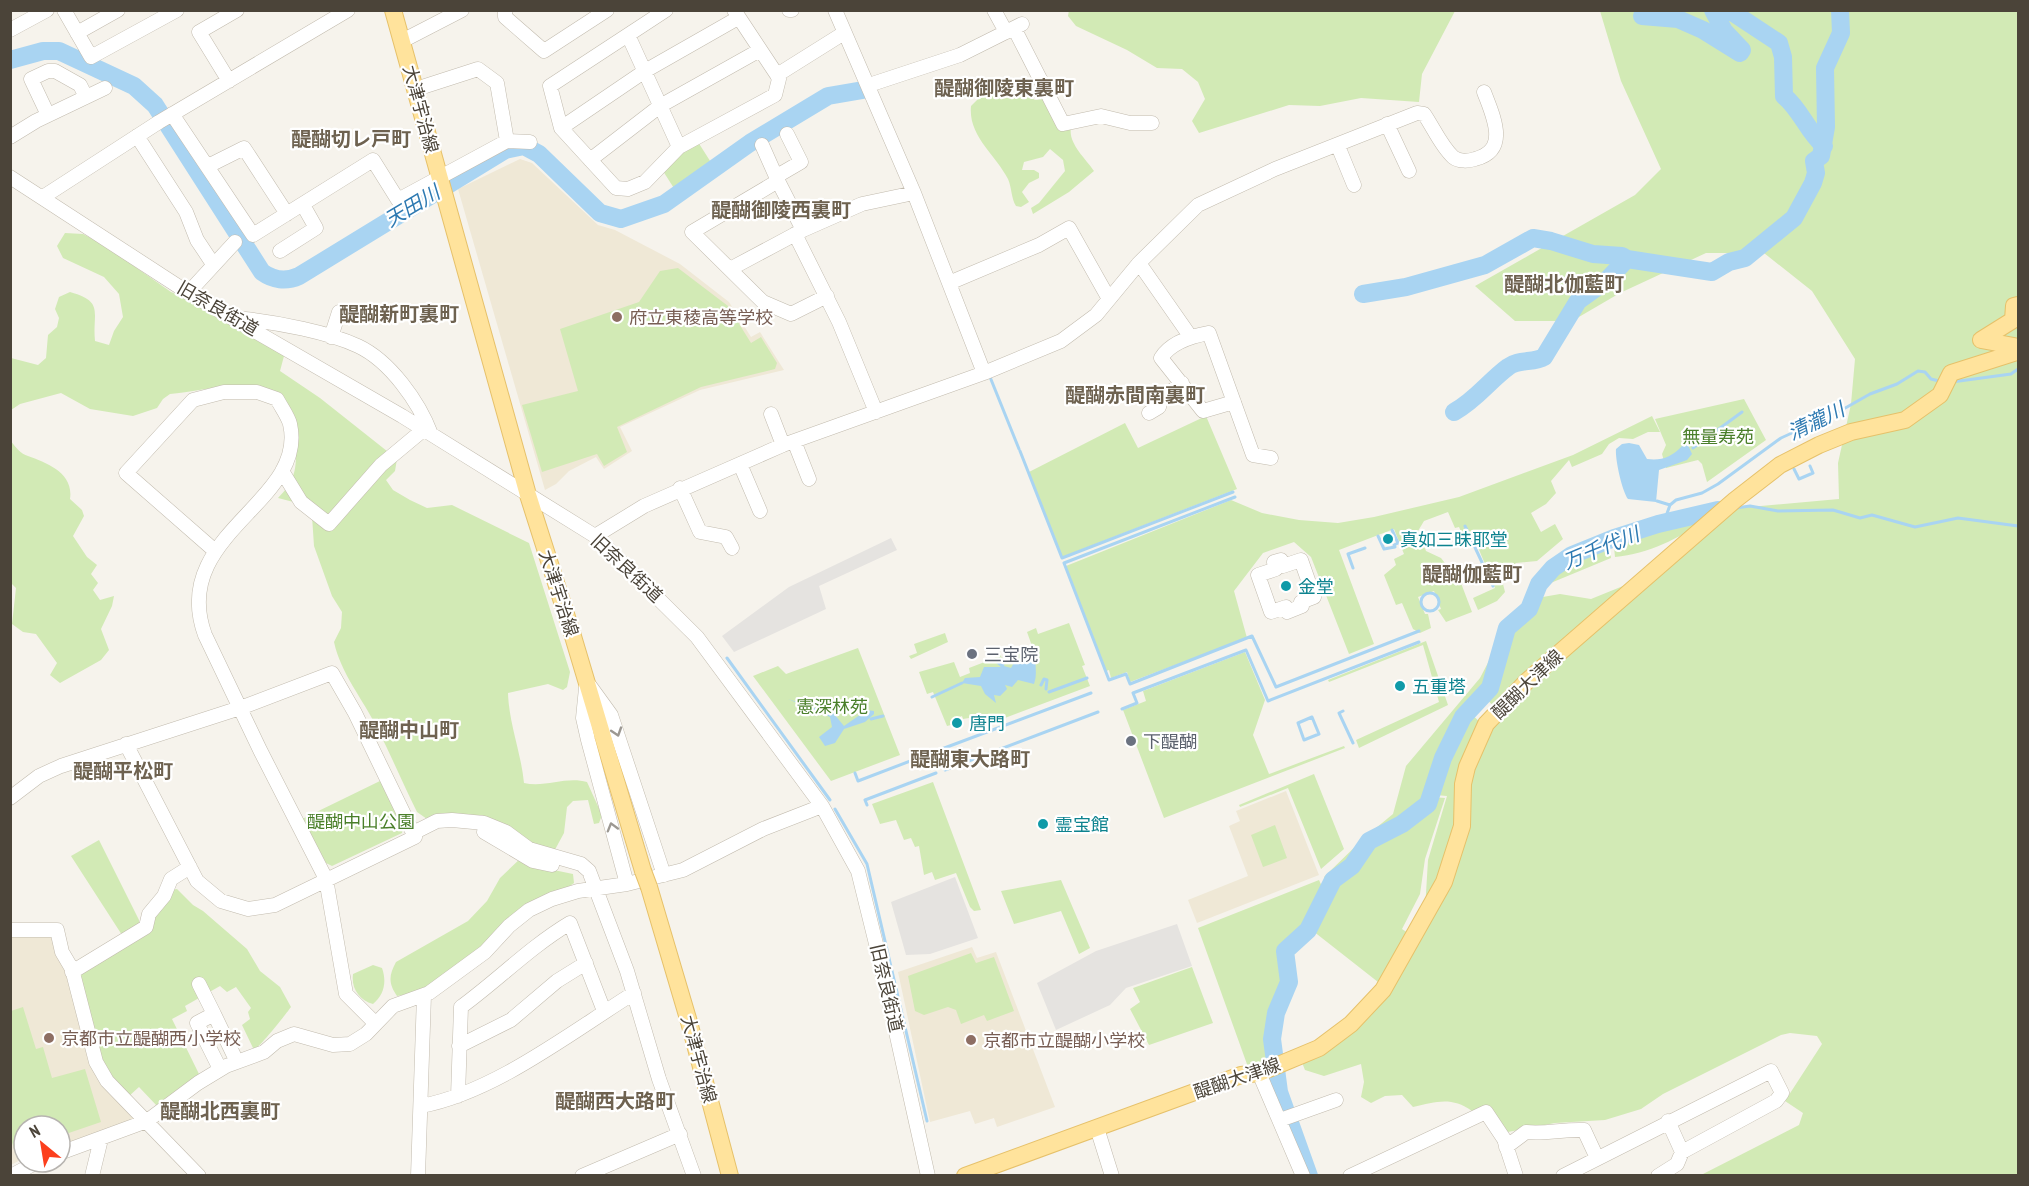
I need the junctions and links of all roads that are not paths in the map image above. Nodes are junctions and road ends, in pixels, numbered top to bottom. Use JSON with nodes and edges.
{"nodes":[{"id":1,"x":47,"y":10,"type":"edge"},
{"id":2,"x":64,"y":10,"type":"edge"},
{"id":3,"x":118,"y":10,"type":"edge"},
{"id":4,"x":145,"y":10,"type":"edge"},
{"id":5,"x":177,"y":10,"type":"edge"},
{"id":6,"x":237,"y":10,"type":"edge"},
{"id":7,"x":348,"y":10,"type":"edge"},
{"id":8,"x":393,"y":10,"type":"edge"},
{"id":9,"x":462,"y":10,"type":"edge"},
{"id":10,"x":607,"y":10,"type":"edge"},
{"id":11,"x":666,"y":10,"type":"edge"},
{"id":12,"x":835,"y":10,"type":"edge"},
{"id":13,"x":994,"y":10,"type":"edge"},
{"id":14,"x":504,"y":11,"type":"edge"},
{"id":15,"x":651,"y":14,"type":"edge"},
{"id":16,"x":736,"y":14,"type":"edge"},
{"id":17,"x":328,"y":16,"type":"edge"},
{"id":18,"x":153,"y":23,"type":"junction"},
{"id":19,"x":1014,"y":28,"type":"junction"},
{"id":20,"x":10,"y":30,"type":"edge"},
{"id":21,"x":77,"y":33,"type":"junction"},
{"id":22,"x":844,"y":33,"type":"junction"},
{"id":23,"x":628,"y":35,"type":"junction"},
{"id":24,"x":402,"y":41,"type":"junction"},
{"id":25,"x":760,"y":50,"type":"junction"},
{"id":26,"x":645,"y":71,"type":"junction"},
{"id":27,"x":777,"y":75,"type":"junction"},
{"id":28,"x":229,"y":81,"type":"junction"},
{"id":29,"x":869,"y":86,"type":"junction"},
{"id":30,"x":105,"y":88,"type":"dead end"},
{"id":31,"x":416,"y":89,"type":"junction"},
{"id":32,"x":1485,"y":92,"type":"dead end"},
{"id":33,"x":86,"y":98,"type":"junction"},
{"id":34,"x":660,"y":106,"type":"junction"},
{"id":35,"x":172,"y":114,"type":"junction"},
{"id":36,"x":48,"y":115,"type":"junction"},
{"id":37,"x":1152,"y":123,"type":"dead end"},
{"id":38,"x":1387,"y":124,"type":"junction"},
{"id":39,"x":561,"y":128,"type":"junction"},
{"id":40,"x":787,"y":134,"type":"dead end"},
{"id":41,"x":137,"y":136,"type":"junction"},
{"id":42,"x":10,"y":137,"type":"edge"},
{"id":43,"x":507,"y":141,"type":"junction"},
{"id":44,"x":530,"y":142,"type":"dead end"},
{"id":45,"x":762,"y":145,"type":"dead end"},
{"id":46,"x":1338,"y":146,"type":"junction"},
{"id":47,"x":678,"y":147,"type":"junction"},
{"id":48,"x":590,"y":160,"type":"junction"},
{"id":49,"x":208,"y":166,"type":"junction"},
{"id":50,"x":1409,"y":171,"type":"dead end"},
{"id":51,"x":440,"y":177,"type":"junction"},
{"id":52,"x":777,"y":179,"type":"junction"},
{"id":53,"x":13,"y":184,"type":"edge"},
{"id":54,"x":1354,"y":185,"type":"dead end"},
{"id":55,"x":914,"y":193,"type":"junction"},
{"id":56,"x":43,"y":197,"type":"junction"},
{"id":57,"x":303,"y":205,"type":"junction"},
{"id":58,"x":287,"y":214,"type":"junction"},
{"id":59,"x":799,"y":232,"type":"junction"},
{"id":60,"x":236,"y":242,"type":"dead end"},
{"id":61,"x":280,"y":251,"type":"dead end"},
{"id":62,"x":1139,"y":263,"type":"junction"},
{"id":63,"x":213,"y":264,"type":"junction"},
{"id":64,"x":730,"y":269,"type":"junction"},
{"id":65,"x":949,"y":283,"type":"junction"},
{"id":66,"x":189,"y":292,"type":"junction"},
{"id":67,"x":827,"y":296,"type":"junction"},
{"id":68,"x":1109,"y":299,"type":"junction"},
{"id":69,"x":2019,"y":305,"type":"edge"},
{"id":70,"x":357,"y":317,"type":"dead end"},
{"id":71,"x":237,"y":318,"type":"junction"},
{"id":72,"x":1190,"y":336,"type":"junction"},
{"id":73,"x":332,"y":337,"type":"junction"},
{"id":74,"x":984,"y":374,"type":"junction"},
{"id":75,"x":1182,"y":383,"type":"junction"},
{"id":76,"x":1234,"y":402,"type":"junction"},
{"id":77,"x":876,"y":412,"type":"junction"},
{"id":78,"x":1149,"y":413,"type":"dead end"},
{"id":79,"x":771,"y":414,"type":"dead end"},
{"id":80,"x":427,"y":432,"type":"junction"},
{"id":81,"x":788,"y":443,"type":"junction"},
{"id":82,"x":1271,"y":458,"type":"dead end"},
{"id":83,"x":740,"y":464,"type":"junction"},
{"id":84,"x":282,"y":471,"type":"junction"},
{"id":85,"x":809,"y":479,"type":"dead end"},
{"id":86,"x":680,"y":488,"type":"junction"},
{"id":87,"x":528,"y":495,"type":"junction"},
{"id":88,"x":760,"y":511,"type":"dead end"},
{"id":89,"x":595,"y":536,"type":"junction"},
{"id":90,"x":732,"y":548,"type":"dead end"},
{"id":91,"x":214,"y":550,"type":"junction"},
{"id":92,"x":1314,"y":597,"type":"joint"},
{"id":93,"x":587,"y":682,"type":"junction"},
{"id":94,"x":240,"y":708,"type":"junction"},
{"id":95,"x":126,"y":744,"type":"junction"},
{"id":96,"x":10,"y":798,"type":"edge"},
{"id":97,"x":822,"y":806,"type":"junction"},
{"id":98,"x":417,"y":831,"type":"junction"},
{"id":99,"x":190,"y":867,"type":"junction"},
{"id":100,"x":664,"y":875,"type":"junction"},
{"id":101,"x":326,"y":879,"type":"junction"},
{"id":102,"x":627,"y":884,"type":"junction"},
{"id":103,"x":596,"y":888,"type":"junction"},
{"id":104,"x":10,"y":930,"type":"edge"},
{"id":105,"x":585,"y":963,"type":"junction"},
{"id":106,"x":72,"y":972,"type":"junction"},
{"id":107,"x":199,"y":984,"type":"dead end"},
{"id":108,"x":634,"y":993,"type":"junction"},
{"id":109,"x":424,"y":994,"type":"junction"},
{"id":110,"x":604,"y":1011,"type":"junction"},
{"id":111,"x":214,"y":1014,"type":"junction"},
{"id":112,"x":375,"y":1023,"type":"junction"},
{"id":113,"x":459,"y":1046,"type":"junction"},
{"id":114,"x":237,"y":1062,"type":"junction"},
{"id":115,"x":1269,"y":1069,"type":"junction"},
{"id":116,"x":220,"y":1070,"type":"junction"},
{"id":117,"x":458,"y":1096,"type":"junction"},
{"id":118,"x":1336,"y":1100,"type":"dead end"},
{"id":119,"x":421,"y":1106,"type":"junction"},
{"id":120,"x":1286,"y":1118,"type":"junction"},
{"id":121,"x":147,"y":1121,"type":"junction"},
{"id":122,"x":1668,"y":1121,"type":"junction"},
{"id":123,"x":1097,"y":1128,"type":"junction"},
{"id":124,"x":680,"y":1134,"type":"junction"},
{"id":125,"x":101,"y":1139,"type":"junction"},
{"id":126,"x":1506,"y":1147,"type":"junction"},
{"id":127,"x":72,"y":1149,"type":"edge"},
{"id":128,"x":1682,"y":1152,"type":"junction"},
{"id":129,"x":1597,"y":1158,"type":"junction"},
{"id":130,"x":92,"y":1176,"type":"edge"},
{"id":131,"x":199,"y":1176,"type":"edge"},
{"id":132,"x":418,"y":1176,"type":"edge"},
{"id":133,"x":582,"y":1176,"type":"edge"},
{"id":134,"x":694,"y":1176,"type":"edge"},
{"id":135,"x":730,"y":1176,"type":"edge"},
{"id":136,"x":928,"y":1176,"type":"edge"},
{"id":137,"x":965,"y":1176,"type":"edge"},
{"id":138,"x":1112,"y":1176,"type":"edge"},
{"id":139,"x":1303,"y":1176,"type":"edge"},
{"id":140,"x":1350,"y":1176,"type":"edge"},
{"id":141,"x":1516,"y":1176,"type":"edge"},
{"id":142,"x":1563,"y":1176,"type":"edge"},
{"id":143,"x":1658,"y":1176,"type":"edge"}],
"edges":[{"from":1,"to":20,"type":"street"},
{"from":2,"to":21,"type":"street"},
{"from":3,"to":21,"type":"street"},
{"from":4,"to":18,"type":"street"},
{"from":5,"to":18,"type":"street"},
{"from":6,"to":28,"type":"street"},
{"from":7,"to":17,"type":"street"},
{"from":8,"to":24,"type":"main road","name":"大津宇治線"},
{"from":9,"to":24,"type":"street"},
{"from":10,"to":14,"type":"street"},
{"from":11,"to":15,"type":"street"},
{"from":12,"to":22,"type":"street"},
{"from":13,"to":19,"type":"street"},
{"from":15,"to":23,"type":"street"},
{"from":16,"to":25,"type":"street"},
{"from":16,"to":26,"type":"street"},
{"from":17,"to":28,"type":"street"},
{"from":18,"to":21,"type":"street"},
{"from":19,"to":29,"type":"street"},
{"from":19,"to":37,"type":"street"},
{"from":22,"to":27,"type":"street"},
{"from":22,"to":29,"type":"street"},
{"from":23,"to":26,"type":"street"},
{"from":23,"to":39,"type":"street"},
{"from":24,"to":31,"type":"main road","name":"大津宇治線"},
{"from":25,"to":27,"type":"street"},
{"from":25,"to":34,"type":"street"},
{"from":26,"to":34,"type":"street"},
{"from":26,"to":39,"type":"street"},
{"from":27,"to":47,"type":"street"},
{"from":28,"to":35,"type":"street"},
{"from":29,"to":55,"type":"street"},
{"from":30,"to":33,"type":"street"},
{"from":31,"to":43,"type":"street"},
{"from":31,"to":51,"type":"main road","name":"大津宇治線"},
{"from":32,"to":38,"type":"street"},
{"from":33,"to":36,"type":"street"},
{"from":33,"to":36,"type":"street"},
{"from":34,"to":47,"type":"street"},
{"from":34,"to":48,"type":"street"},
{"from":35,"to":41,"type":"street"},
{"from":35,"to":49,"type":"street"},
{"from":36,"to":42,"type":"street"},
{"from":38,"to":46,"type":"street"},
{"from":38,"to":50,"type":"street"},
{"from":39,"to":48,"type":"street"},
{"from":40,"to":52,"type":"street"},
{"from":41,"to":56,"type":"street"},
{"from":41,"to":63,"type":"street"},
{"from":43,"to":44,"type":"street"},
{"from":43,"to":51,"type":"street"},
{"from":45,"to":52,"type":"street"},
{"from":46,"to":54,"type":"street"},
{"from":46,"to":62,"type":"street"},
{"from":47,"to":48,"type":"street"},
{"from":49,"to":58,"type":"street"},
{"from":49,"to":58,"type":"street"},
{"from":51,"to":57,"type":"street"},
{"from":51,"to":87,"type":"main road","name":"大津宇治線"},
{"from":52,"to":59,"type":"street"},
{"from":52,"to":64,"type":"street"},
{"from":53,"to":56,"type":"street","name":"旧奈良街道"},
{"from":55,"to":59,"type":"street"},
{"from":55,"to":65,"type":"street"},
{"from":56,"to":66,"type":"street","name":"旧奈良街道"},
{"from":57,"to":58,"type":"street"},
{"from":57,"to":61,"type":"street"},
{"from":59,"to":64,"type":"street"},
{"from":59,"to":67,"type":"street"},
{"from":60,"to":63,"type":"street"},
{"from":62,"to":68,"type":"street"},
{"from":62,"to":72,"type":"street"},
{"from":63,"to":66,"type":"street"},
{"from":64,"to":67,"type":"street"},
{"from":65,"to":68,"type":"street"},
{"from":65,"to":74,"type":"street"},
{"from":66,"to":71,"type":"street","name":"旧奈良街道"},
{"from":67,"to":77,"type":"street"},
{"from":68,"to":74,"type":"street"},
{"from":69,"to":115,"type":"main road","name":"醍醐大津線"},
{"from":70,"to":73,"type":"street"},
{"from":71,"to":73,"type":"street"},
{"from":71,"to":80,"type":"street","name":"旧奈良街道"},
{"from":72,"to":75,"type":"street"},
{"from":72,"to":76,"type":"street"},
{"from":73,"to":80,"type":"street"},
{"from":74,"to":77,"type":"street"},
{"from":75,"to":76,"type":"street"},
{"from":75,"to":78,"type":"street"},
{"from":76,"to":82,"type":"street"},
{"from":77,"to":81,"type":"street"},
{"from":79,"to":81,"type":"street"},
{"from":80,"to":84,"type":"street"},
{"from":80,"to":87,"type":"street","name":"旧奈良街道"},
{"from":81,"to":83,"type":"street"},
{"from":81,"to":85,"type":"street"},
{"from":83,"to":86,"type":"street"},
{"from":83,"to":88,"type":"street"},
{"from":84,"to":91,"type":"street"},
{"from":84,"to":91,"type":"street"},
{"from":86,"to":89,"type":"street"},
{"from":86,"to":90,"type":"street"},
{"from":87,"to":89,"type":"street","name":"旧奈良街道"},
{"from":87,"to":93,"type":"main road","name":"大津宇治線"},
{"from":89,"to":97,"type":"street","name":"旧奈良街道"},
{"from":91,"to":94,"type":"street"},
{"from":92,"to":92,"type":"street"},
{"from":93,"to":100,"type":"street","one_way":true},
{"from":102,"to":93,"type":"street","one_way":true},
{"from":93,"to":135,"type":"main road","name":"大津宇治線","bridge":true},
{"from":94,"to":95,"type":"street"},
{"from":94,"to":98,"type":"street"},
{"from":94,"to":101,"type":"street"},
{"from":95,"to":96,"type":"street"},
{"from":95,"to":99,"type":"street"},
{"from":97,"to":100,"type":"street"},
{"from":97,"to":136,"type":"street","name":"旧奈良街道"},
{"from":98,"to":101,"type":"street"},
{"from":98,"to":103,"type":"street"},
{"from":99,"to":101,"type":"street"},
{"from":99,"to":106,"type":"street"},
{"from":100,"to":102,"type":"street"},
{"from":101,"to":112,"type":"street"},
{"from":102,"to":103,"type":"street"},
{"from":103,"to":108,"type":"street"},
{"from":103,"to":109,"type":"street"},
{"from":104,"to":106,"type":"street"},
{"from":105,"to":110,"type":"street"},
{"from":105,"to":113,"type":"street"},
{"from":105,"to":113,"type":"street"},
{"from":106,"to":121,"type":"street"},
{"from":107,"to":111,"type":"street"},
{"from":108,"to":110,"type":"street"},
{"from":108,"to":124,"type":"street"},
{"from":109,"to":112,"type":"street"},
{"from":109,"to":119,"type":"street"},
{"from":110,"to":117,"type":"street"},
{"from":111,"to":114,"type":"street"},
{"from":111,"to":116,"type":"street"},
{"from":112,"to":114,"type":"street"},
{"from":113,"to":117,"type":"street"},
{"from":114,"to":116,"type":"street"},
{"from":115,"to":120,"type":"street"},
{"from":115,"to":123,"type":"main road","name":"醍醐大津線"},
{"from":116,"to":121,"type":"street"},
{"from":117,"to":119,"type":"street"},
{"from":118,"to":120,"type":"street"},
{"from":119,"to":132,"type":"street"},
{"from":120,"to":139,"type":"street"},
{"from":121,"to":125,"type":"street"},
{"from":121,"to":131,"type":"street"},
{"from":122,"to":128,"type":"street"},
{"from":122,"to":128,"type":"street"},
{"from":122,"to":129,"type":"street"},
{"from":123,"to":137,"type":"main road","name":"醍醐大津線"},
{"from":123,"to":138,"type":"street"},
{"from":124,"to":133,"type":"street"},
{"from":124,"to":134,"type":"street"},
{"from":125,"to":127,"type":"street"},
{"from":125,"to":130,"type":"street"},
{"from":126,"to":129,"type":"street"},
{"from":126,"to":140,"type":"street"},
{"from":126,"to":141,"type":"street"},
{"from":128,"to":143,"type":"street"},
{"from":129,"to":142,"type":"street"}]}
